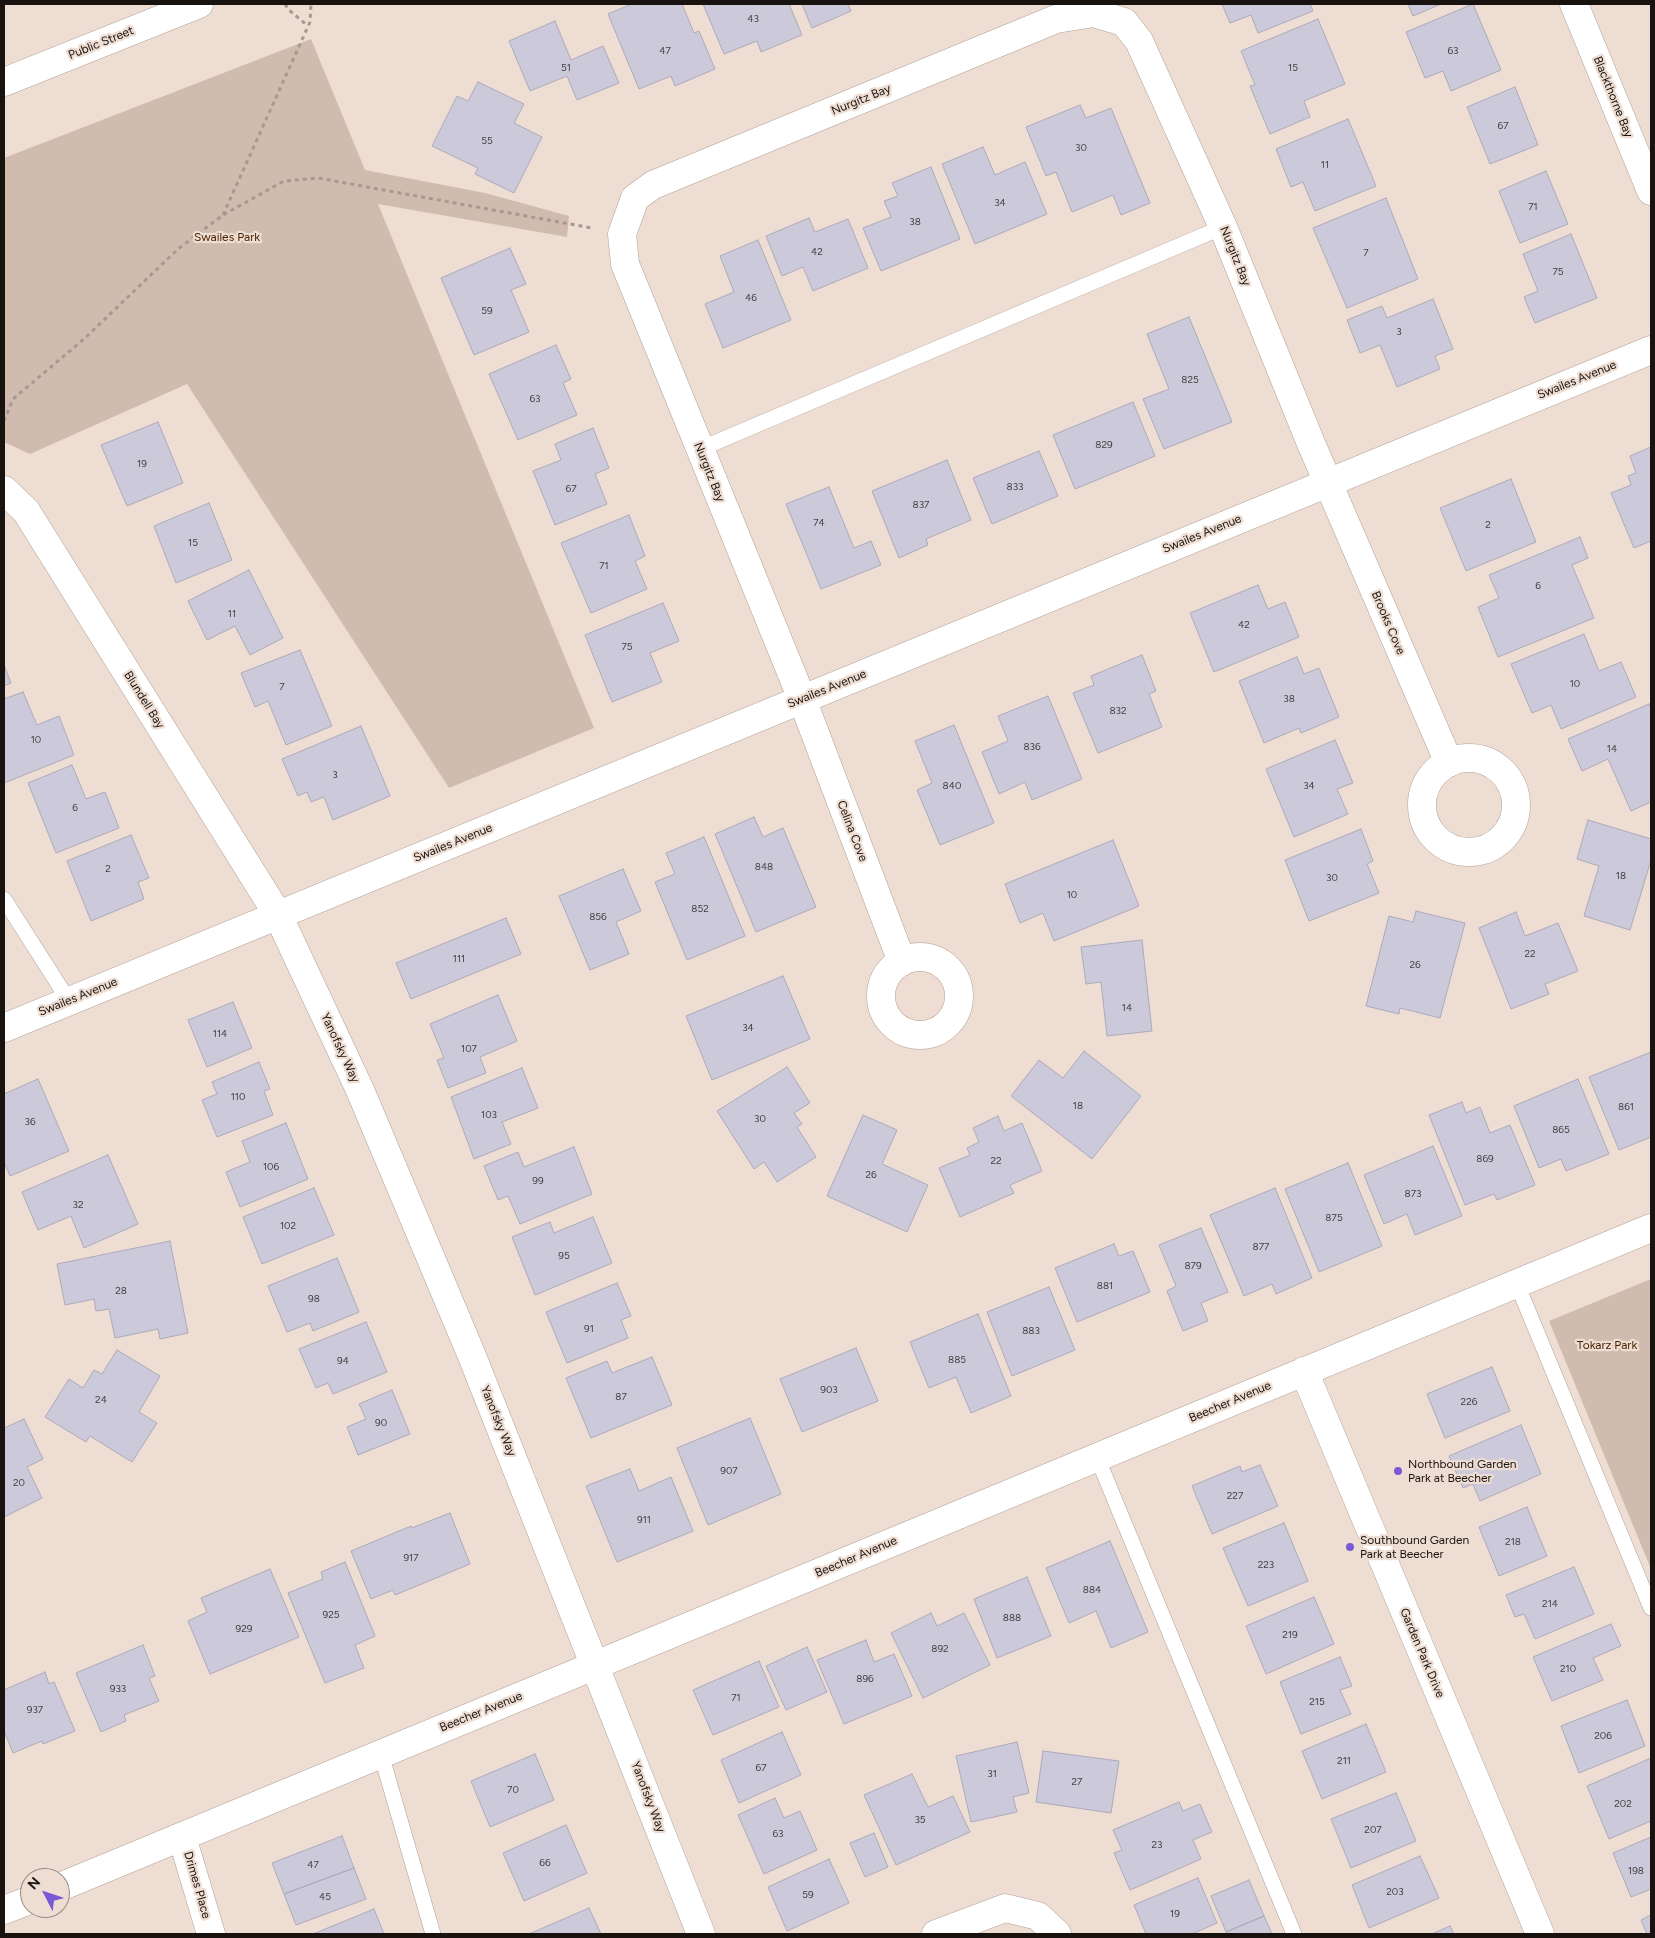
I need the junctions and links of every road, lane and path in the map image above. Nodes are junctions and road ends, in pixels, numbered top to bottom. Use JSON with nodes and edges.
{"nodes":[{"id":1,"x":199,"y":4,"type":"edge"},
{"id":2,"x":286,"y":4,"type":"edge"},
{"id":3,"x":311,"y":4,"type":"edge"},
{"id":4,"x":1574,"y":4,"type":"edge"},
{"id":5,"x":308,"y":26,"type":"junction"},
{"id":6,"x":4,"y":82,"type":"edge"},
{"id":7,"x":1651,"y":191,"type":"edge"},
{"id":8,"x":223,"y":215,"type":"junction"},
{"id":9,"x":1224,"y":227,"type":"junction"},
{"id":10,"x":622,"y":234,"type":"junction"},
{"id":11,"x":1651,"y":350,"type":"edge"},
{"id":12,"x":4,"y":421,"type":"edge"},
{"id":13,"x":700,"y":449,"type":"junction"},
{"id":14,"x":1328,"y":482,"type":"junction"},
{"id":15,"x":4,"y":490,"type":"edge"},
{"id":16,"x":802,"y":699,"type":"junction"},
{"id":17,"x":1449,"y":763,"type":"dead end"},
{"id":18,"x":4,"y":899,"type":"edge"},
{"id":19,"x":278,"y":915,"type":"junction"},
{"id":20,"x":902,"y":962,"type":"dead end"},
{"id":21,"x":69,"y":1001,"type":"junction"},
{"id":22,"x":4,"y":1028,"type":"edge"},
{"id":23,"x":1651,"y":1228,"type":"edge"},
{"id":24,"x":1517,"y":1284,"type":"junction"},
{"id":25,"x":1304,"y":1371,"type":"junction"},
{"id":26,"x":1097,"y":1457,"type":"junction"},
{"id":27,"x":1651,"y":1608,"type":"edge"},
{"id":28,"x":596,"y":1665,"type":"junction"},
{"id":29,"x":381,"y":1754,"type":"junction"},
{"id":30,"x":182,"y":1837,"type":"junction"},
{"id":31,"x":70,"y":1883,"type":"edge"},
{"id":32,"x":20,"y":1904,"type":"edge"},
{"id":33,"x":4,"y":1910,"type":"edge"},
{"id":34,"x":211,"y":1934,"type":"edge"},
{"id":35,"x":433,"y":1934,"type":"edge"},
{"id":36,"x":701,"y":1934,"type":"edge"},
{"id":37,"x":936,"y":1934,"type":"edge"},
{"id":38,"x":1057,"y":1934,"type":"edge"},
{"id":39,"x":1294,"y":1934,"type":"edge"},
{"id":40,"x":1540,"y":1934,"type":"edge"}],
"edges":[{"from":1,"to":6,"type":"street","name":"Public Street"},
{"from":2,"to":5,"type":"path"},
{"from":3,"to":5,"type":"path"},
{"from":4,"to":7,"type":"street","name":"Blackthorne Bay"},
{"from":5,"to":8,"type":"path"},
{"from":8,"to":10,"type":"path"},
{"from":8,"to":12,"type":"path"},
{"from":9,"to":10,"type":"street","name":"Nurgitz Bay"},
{"from":9,"to":13,"type":"lane"},
{"from":9,"to":14,"type":"street","name":"Nurgitz Bay"},
{"from":10,"to":13,"type":"street","name":"Nurgitz Bay"},
{"from":11,"to":14,"type":"street","name":"Swailes Avenue"},
{"from":13,"to":16,"type":"street","name":"Nurgitz Bay"},
{"from":14,"to":16,"type":"street","name":"Swailes Avenue"},
{"from":14,"to":17,"type":"street","name":"Brooks Cove"},
{"from":15,"to":19,"type":"street","name":"Blundell Bay"},
{"from":16,"to":19,"type":"street","name":"Swailes Avenue"},
{"from":16,"to":20,"type":"street","name":"Celina Cove"},
{"from":18,"to":21,"type":"lane"},
{"from":19,"to":21,"type":"street","name":"Swailes Avenue"},
{"from":19,"to":28,"type":"street","name":"Yanofsky Way"},
{"from":21,"to":22,"type":"street","name":"Swailes Avenue"},
{"from":23,"to":24,"type":"street","name":"Beecher Avenue"},
{"from":24,"to":25,"type":"street","name":"Beecher Avenue"},
{"from":24,"to":27,"type":"lane"},
{"from":25,"to":26,"type":"street","name":"Beecher Avenue"},
{"from":25,"to":40,"type":"street","name":"Garden Park Drive"},
{"from":26,"to":28,"type":"street","name":"Beecher Avenue"},
{"from":26,"to":39,"type":"lane"},
{"from":28,"to":29,"type":"street","name":"Beecher Avenue"},
{"from":28,"to":36,"type":"street","name":"Yanofsky Way"},
{"from":29,"to":30,"type":"street","name":"Beecher Avenue"},
{"from":29,"to":35,"type":"lane"},
{"from":30,"to":31,"type":"street","name":"Beecher Avenue"},
{"from":30,"to":34,"type":"street","name":"Drimes Place"},
{"from":32,"to":33,"type":"street"},
{"from":37,"to":38,"type":"street"}]}
